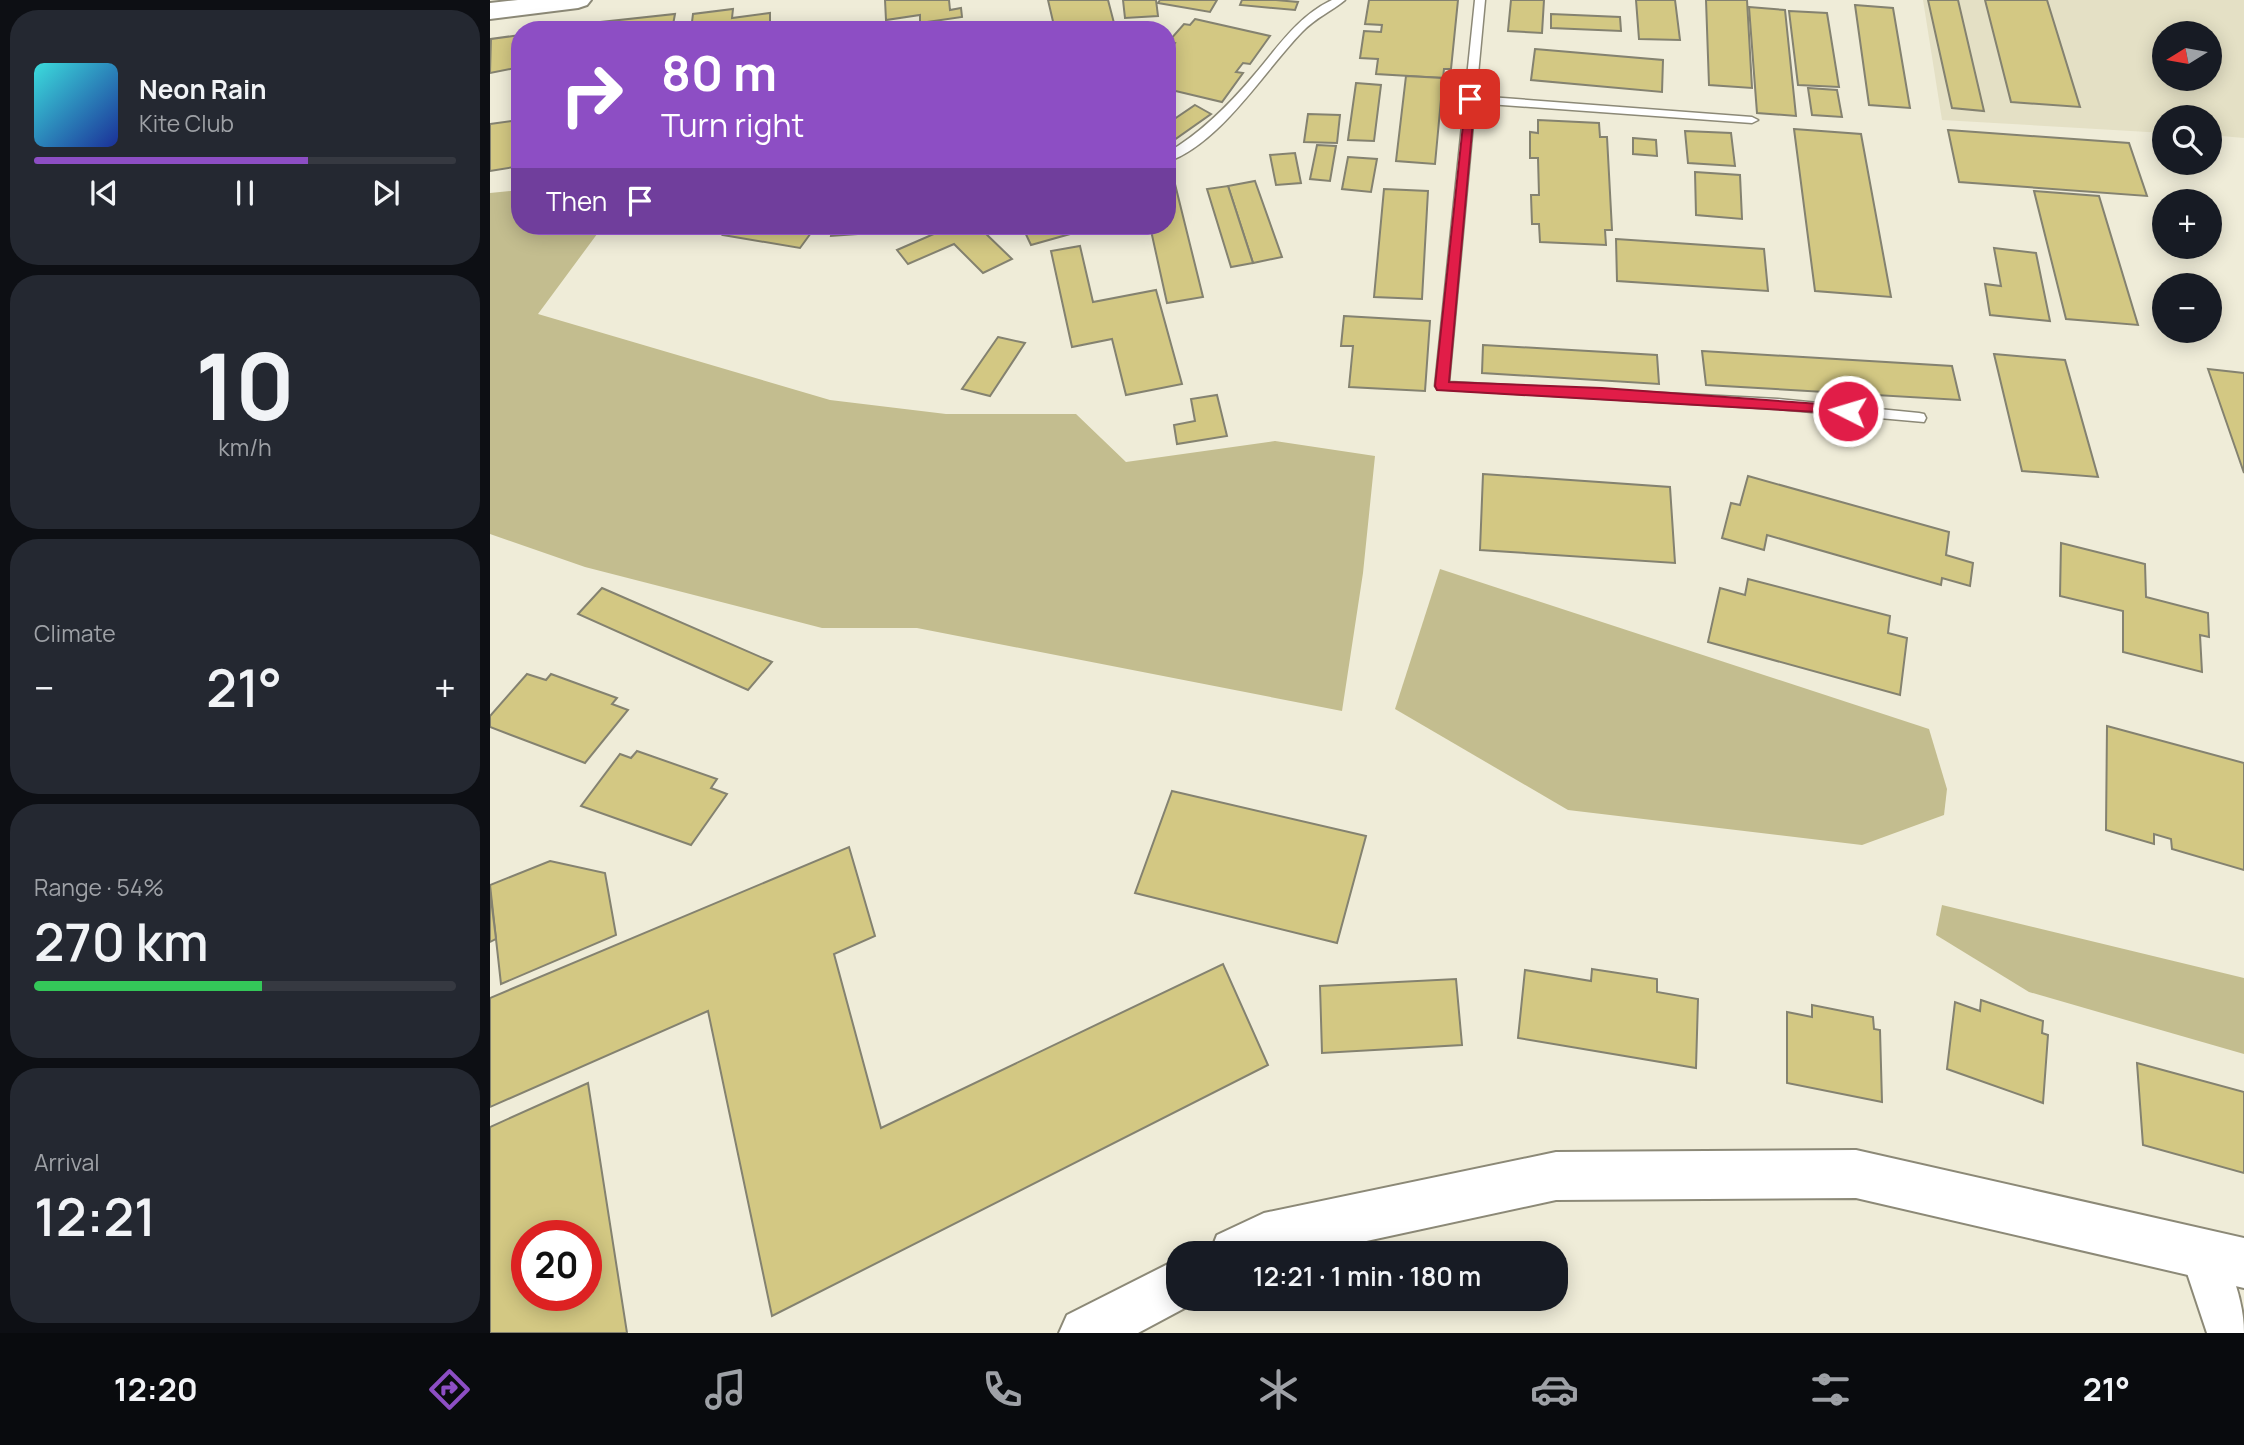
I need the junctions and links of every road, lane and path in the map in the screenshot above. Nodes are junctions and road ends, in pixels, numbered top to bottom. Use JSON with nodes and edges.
{"nodes":[{"id":1,"x":578,"y":0,"type":"edge"},
{"id":2,"x":1340,"y":0,"type":"edge"},
{"id":3,"x":1480,"y":0,"type":"edge"},
{"id":4,"x":490,"y":11,"type":"edge"},
{"id":5,"x":1470,"y":99,"type":"junction"},
{"id":6,"x":1752,"y":120,"type":"dead end"},
{"id":7,"x":1176,"y":154,"type":"edge"},
{"id":8,"x":1919,"y":418,"type":"dead end"},
{"id":9,"x":1258,"y":1241,"type":"edge"},
{"id":10,"x":2223,"y":1257,"type":"edge"},
{"id":11,"x":1166,"y":1290,"type":"edge"},
{"id":12,"x":1085,"y":1333,"type":"edge"},
{"id":13,"x":2229,"y":1333,"type":"edge"}],
"edges":[{"from":1,"to":4,"type":"street"},
{"from":2,"to":7,"type":"lane"},
{"from":3,"to":5,"type":"lane"},
{"from":5,"to":6,"type":"lane"},
{"from":5,"to":8,"type":"lane"},
{"from":9,"to":10,"type":"street"},
{"from":10,"to":13,"type":"street"},
{"from":11,"to":12,"type":"street"}]}
